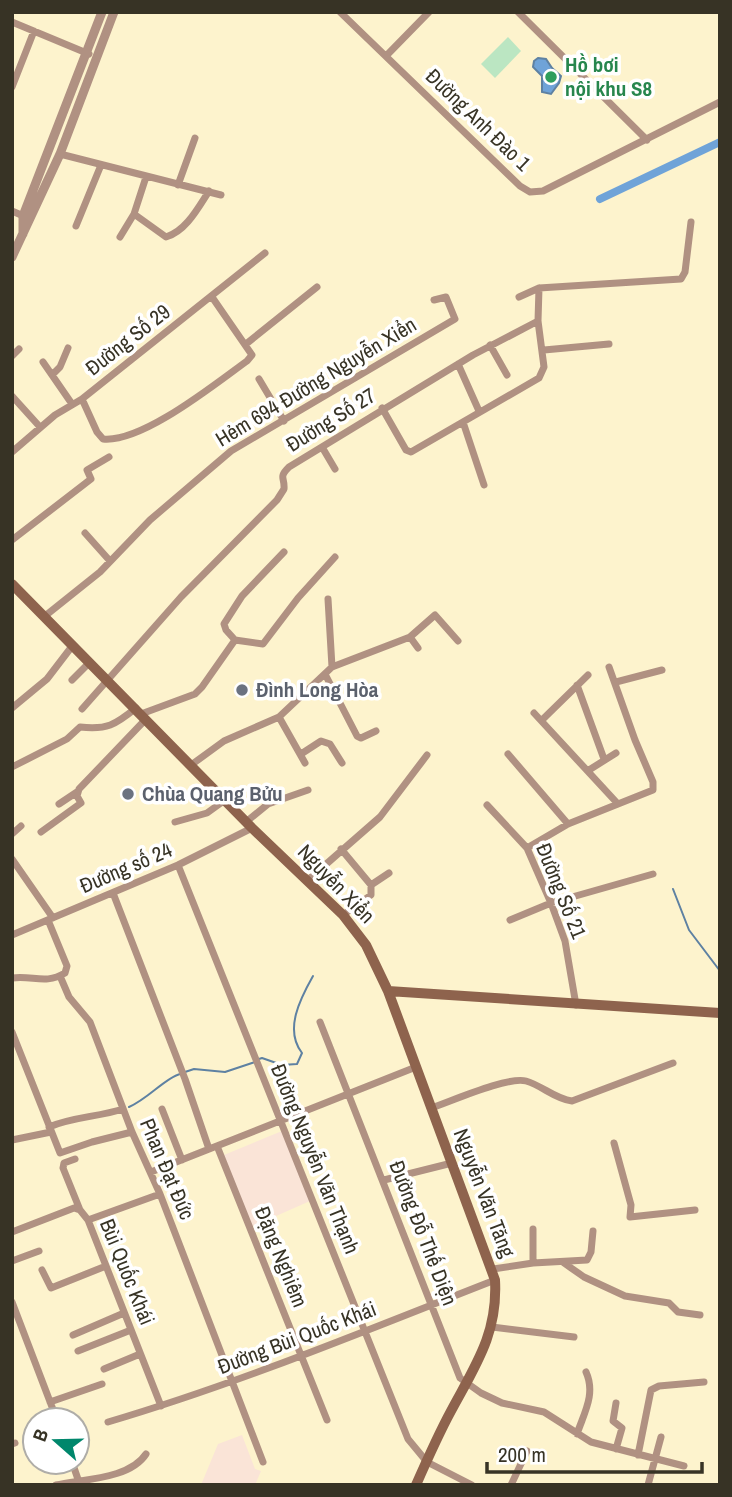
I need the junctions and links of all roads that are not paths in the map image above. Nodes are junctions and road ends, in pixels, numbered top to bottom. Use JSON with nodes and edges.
{"nodes":[{"id":1,"x":429,"y":12,"type":"edge"},
{"id":2,"x":518,"y":12,"type":"edge"},
{"id":3,"x":345,"y":14,"type":"edge"},
{"id":4,"x":101,"y":15,"type":"edge"},
{"id":5,"x":112,"y":17,"type":"edge"},
{"id":6,"x":12,"y":22,"type":"edge"},
{"id":7,"x":34,"y":31,"type":"junction"},
{"id":8,"x":88,"y":49,"type":"junction"},
{"id":9,"x":387,"y":55,"type":"junction"},
{"id":10,"x":96,"y":57,"type":"junction"},
{"id":11,"x":13,"y":84,"type":"edge"},
{"id":12,"x":720,"y":103,"type":"edge"},
{"id":13,"x":194,"y":138,"type":"dead end"},
{"id":14,"x":647,"y":140,"type":"junction"},
{"id":15,"x":60,"y":154,"type":"junction"},
{"id":16,"x":101,"y":165,"type":"junction"},
{"id":17,"x":146,"y":177,"type":"junction"},
{"id":18,"x":178,"y":185,"type":"junction"},
{"id":19,"x":209,"y":191,"type":"junction"},
{"id":20,"x":221,"y":195,"type":"dead end"},
{"id":21,"x":12,"y":211,"type":"edge"},
{"id":22,"x":134,"y":214,"type":"junction"},
{"id":23,"x":27,"y":218,"type":"junction"},
{"id":24,"x":691,"y":222,"type":"dead end"},
{"id":25,"x":76,"y":226,"type":"dead end"},
{"id":26,"x":120,"y":237,"type":"dead end"},
{"id":27,"x":265,"y":253,"type":"dead end"},
{"id":28,"x":12,"y":257,"type":"edge"},
{"id":29,"x":317,"y":287,"type":"dead end"},
{"id":30,"x":539,"y":288,"type":"junction"},
{"id":31,"x":212,"y":297,"type":"junction"},
{"id":32,"x":519,"y":297,"type":"dead end"},
{"id":33,"x":434,"y":300,"type":"dead end"},
{"id":34,"x":538,"y":321,"type":"junction"},
{"id":35,"x":246,"y":344,"type":"junction"},
{"id":36,"x":609,"y":344,"type":"dead end"},
{"id":37,"x":490,"y":345,"type":"junction"},
{"id":38,"x":68,"y":348,"type":"dead end"},
{"id":39,"x":19,"y":349,"type":"dead end"},
{"id":40,"x":544,"y":350,"type":"junction"},
{"id":41,"x":12,"y":356,"type":"edge"},
{"id":42,"x":43,"y":362,"type":"dead end"},
{"id":43,"x":458,"y":364,"type":"junction"},
{"id":44,"x":52,"y":375,"type":"junction"},
{"id":45,"x":507,"y":375,"type":"dead end"},
{"id":46,"x":259,"y":379,"type":"dead end"},
{"id":47,"x":12,"y":396,"type":"edge"},
{"id":48,"x":82,"y":399,"type":"junction"},
{"id":49,"x":72,"y":404,"type":"junction"},
{"id":50,"x":382,"y":408,"type":"junction"},
{"id":51,"x":479,"y":411,"type":"junction"},
{"id":52,"x":284,"y":421,"type":"junction"},
{"id":53,"x":463,"y":422,"type":"junction"},
{"id":54,"x":40,"y":428,"type":"junction"},
{"id":55,"x":322,"y":447,"type":"junction"},
{"id":56,"x":13,"y":451,"type":"edge"},
{"id":57,"x":109,"y":457,"type":"dead end"},
{"id":58,"x":335,"y":469,"type":"dead end"},
{"id":59,"x":484,"y":485,"type":"dead end"},
{"id":60,"x":85,"y":533,"type":"dead end"},
{"id":61,"x":12,"y":540,"type":"edge"},
{"id":62,"x":284,"y":552,"type":"dead end"},
{"id":63,"x":335,"y":557,"type":"dead end"},
{"id":64,"x":110,"y":561,"type":"junction"},
{"id":65,"x":12,"y":584,"type":"edge"},
{"id":66,"x":328,"y":599,"type":"dead end"},
{"id":67,"x":45,"y":616,"type":"junction"},
{"id":68,"x":410,"y":636,"type":"junction"},
{"id":69,"x":235,"y":640,"type":"junction"},
{"id":70,"x":458,"y":641,"type":"dead end"},
{"id":71,"x":73,"y":645,"type":"junction"},
{"id":72,"x":418,"y":648,"type":"dead end"},
{"id":73,"x":90,"y":662,"type":"junction"},
{"id":74,"x":332,"y":667,"type":"junction"},
{"id":75,"x":610,"y":667,"type":"dead end"},
{"id":76,"x":662,"y":670,"type":"dead end"},
{"id":77,"x":325,"y":674,"type":"junction"},
{"id":78,"x":587,"y":675,"type":"dead end"},
{"id":79,"x":72,"y":680,"type":"dead end"},
{"id":80,"x":108,"y":680,"type":"junction"},
{"id":81,"x":616,"y":682,"type":"junction"},
{"id":82,"x":577,"y":685,"type":"junction"},
{"id":83,"x":12,"y":708,"type":"edge"},
{"id":84,"x":82,"y":709,"type":"dead end"},
{"id":85,"x":534,"y":713,"type":"dead end"},
{"id":86,"x":141,"y":714,"type":"junction"},
{"id":87,"x":279,"y":717,"type":"junction"},
{"id":88,"x":542,"y":720,"type":"junction"},
{"id":89,"x":376,"y":731,"type":"dead end"},
{"id":90,"x":616,"y":752,"type":"dead end"},
{"id":91,"x":301,"y":754,"type":"junction"},
{"id":92,"x":508,"y":754,"type":"dead end"},
{"id":93,"x":427,"y":755,"type":"dead end"},
{"id":94,"x":604,"y":759,"type":"junction"},
{"id":95,"x":305,"y":763,"type":"dead end"},
{"id":96,"x":342,"y":763,"type":"dead end"},
{"id":97,"x":191,"y":765,"type":"junction"},
{"id":98,"x":12,"y":767,"type":"edge"},
{"id":99,"x":589,"y":770,"type":"junction"},
{"id":100,"x":308,"y":790,"type":"dead end"},
{"id":101,"x":77,"y":792,"type":"junction"},
{"id":102,"x":225,"y":800,"type":"junction"},
{"id":103,"x":59,"y":804,"type":"dead end"},
{"id":104,"x":618,"y":804,"type":"junction"},
{"id":105,"x":487,"y":805,"type":"dead end"},
{"id":106,"x":175,"y":822,"type":"dead end"},
{"id":107,"x":568,"y":824,"type":"junction"},
{"id":108,"x":249,"y":825,"type":"junction"},
{"id":109,"x":21,"y":827,"type":"dead end"},
{"id":110,"x":41,"y":832,"type":"dead end"},
{"id":111,"x":12,"y":834,"type":"edge"},
{"id":112,"x":527,"y":848,"type":"junction"},
{"id":113,"x":341,"y":849,"type":"junction"},
{"id":114,"x":12,"y":859,"type":"edge"},
{"id":115,"x":178,"y":865,"type":"junction"},
{"id":116,"x":389,"y":873,"type":"dead end"},
{"id":117,"x":653,"y":874,"type":"dead end"},
{"id":118,"x":308,"y":880,"type":"junction"},
{"id":119,"x":370,"y":885,"type":"junction"},
{"id":120,"x":113,"y":893,"type":"junction"},
{"id":121,"x":551,"y":903,"type":"junction"},
{"id":122,"x":343,"y":915,"type":"junction"},
{"id":123,"x":50,"y":919,"type":"junction"},
{"id":124,"x":510,"y":920,"type":"dead end"},
{"id":125,"x":12,"y":935,"type":"edge"},
{"id":126,"x":60,"y":976,"type":"junction"},
{"id":127,"x":12,"y":978,"type":"edge"},
{"id":128,"x":388,"y":990,"type":"junction"},
{"id":129,"x":576,"y":1004,"type":"junction"},
{"id":130,"x":716,"y":1013,"type":"edge"},
{"id":131,"x":320,"y":1022,"type":"dead end"},
{"id":132,"x":12,"y":1032,"type":"edge"},
{"id":133,"x":673,"y":1063,"type":"dead end"},
{"id":134,"x":416,"y":1068,"type":"junction"},
{"id":135,"x":346,"y":1093,"type":"junction"},
{"id":136,"x":122,"y":1108,"type":"junction"},
{"id":137,"x":431,"y":1108,"type":"junction"},
{"id":138,"x":163,"y":1109,"type":"dead end"},
{"id":139,"x":280,"y":1120,"type":"junction"},
{"id":140,"x":50,"y":1130,"type":"junction"},
{"id":141,"x":132,"y":1132,"type":"junction"},
{"id":142,"x":12,"y":1140,"type":"edge"},
{"id":143,"x":614,"y":1143,"type":"dead end"},
{"id":144,"x":213,"y":1148,"type":"junction"},
{"id":145,"x":75,"y":1159,"type":"dead end"},
{"id":146,"x":182,"y":1160,"type":"junction"},
{"id":147,"x":452,"y":1163,"type":"junction"},
{"id":148,"x":151,"y":1172,"type":"junction"},
{"id":149,"x":383,"y":1180,"type":"junction"},
{"id":150,"x":160,"y":1194,"type":"junction"},
{"id":151,"x":80,"y":1210,"type":"junction"},
{"id":152,"x":695,"y":1210,"type":"dead end"},
{"id":153,"x":88,"y":1220,"type":"junction"},
{"id":154,"x":533,"y":1228,"type":"dead end"},
{"id":155,"x":593,"y":1231,"type":"dead end"},
{"id":156,"x":12,"y":1232,"type":"edge"},
{"id":157,"x":39,"y":1251,"type":"dead end"},
{"id":158,"x":12,"y":1261,"type":"edge"},
{"id":159,"x":534,"y":1263,"type":"junction"},
{"id":160,"x":564,"y":1263,"type":"junction"},
{"id":161,"x":106,"y":1266,"type":"junction"},
{"id":162,"x":42,"y":1270,"type":"dead end"},
{"id":163,"x":494,"y":1275,"type":"junction"},
{"id":164,"x":12,"y":1302,"type":"edge"},
{"id":165,"x":432,"y":1305,"type":"junction"},
{"id":166,"x":124,"y":1313,"type":"junction"},
{"id":167,"x":700,"y":1315,"type":"dead end"},
{"id":168,"x":492,"y":1327,"type":"junction"},
{"id":169,"x":131,"y":1330,"type":"junction"},
{"id":170,"x":365,"y":1331,"type":"junction"},
{"id":171,"x":73,"y":1335,"type":"dead end"},
{"id":172,"x":573,"y":1337,"type":"dead end"},
{"id":173,"x":78,"y":1351,"type":"dead end"},
{"id":174,"x":140,"y":1354,"type":"junction"},
{"id":175,"x":302,"y":1355,"type":"junction"},
{"id":176,"x":104,"y":1369,"type":"dead end"},
{"id":177,"x":586,"y":1373,"type":"dead end"},
{"id":178,"x":232,"y":1381,"type":"junction"},
{"id":179,"x":704,"y":1382,"type":"dead end"},
{"id":180,"x":102,"y":1384,"type":"dead end"},
{"id":181,"x":466,"y":1384,"type":"junction"},
{"id":182,"x":50,"y":1402,"type":"junction"},
{"id":183,"x":616,"y":1403,"type":"dead end"},
{"id":184,"x":52,"y":1406,"type":"edge"},
{"id":185,"x":161,"y":1406,"type":"junction"},
{"id":186,"x":327,"y":1420,"type":"dead end"},
{"id":187,"x":108,"y":1422,"type":"dead end"},
{"id":188,"x":577,"y":1434,"type":"junction"},
{"id":189,"x":661,"y":1437,"type":"dead end"},
{"id":190,"x":616,"y":1449,"type":"junction"},
{"id":191,"x":527,"y":1451,"type":"dead end"},
{"id":192,"x":146,"y":1454,"type":"dead end"},
{"id":193,"x":638,"y":1455,"type":"junction"},
{"id":194,"x":655,"y":1459,"type":"junction"},
{"id":195,"x":263,"y":1462,"type":"dead end"},
{"id":196,"x":427,"y":1462,"type":"junction"},
{"id":197,"x":684,"y":1466,"type":"dead end"},
{"id":198,"x":79,"y":1483,"type":"edge"},
{"id":199,"x":56,"y":1485,"type":"edge"},
{"id":200,"x":416,"y":1485,"type":"edge"},
{"id":201,"x":472,"y":1485,"type":"edge"},
{"id":202,"x":511,"y":1485,"type":"edge"},
{"id":203,"x":648,"y":1485,"type":"edge"}],
"edges":[{"from":1,"to":9,"type":"street"},
{"from":2,"to":14,"type":"street"},
{"from":3,"to":9,"type":"street","name":"Đường Anh Đào 1"},
{"from":4,"to":8,"type":"street"},
{"from":5,"to":10,"type":"street"},
{"from":6,"to":7,"type":"street"},
{"from":7,"to":8,"type":"street"},
{"from":7,"to":11,"type":"street"},
{"from":8,"to":10,"type":"street"},
{"from":8,"to":23,"type":"street"},
{"from":9,"to":14,"type":"street","name":"Đường Anh Đào 1"},
{"from":10,"to":15,"type":"street"},
{"from":12,"to":14,"type":"street","name":"Đường Anh Đào 1"},
{"from":13,"to":18,"type":"street"},
{"from":15,"to":16,"type":"street"},
{"from":15,"to":23,"type":"street"},
{"from":16,"to":17,"type":"street"},
{"from":16,"to":25,"type":"street"},
{"from":17,"to":18,"type":"street"},
{"from":17,"to":22,"type":"street"},
{"from":18,"to":19,"type":"street"},
{"from":19,"to":20,"type":"street"},
{"from":19,"to":22,"type":"street"},
{"from":21,"to":23,"type":"street"},
{"from":22,"to":26,"type":"street"},
{"from":23,"to":28,"type":"street"},
{"from":24,"to":30,"type":"street"},
{"from":27,"to":31,"type":"street","name":"Đường Số 29"},
{"from":29,"to":35,"type":"street"},
{"from":30,"to":32,"type":"street"},
{"from":30,"to":34,"type":"street"},
{"from":31,"to":35,"type":"street"},
{"from":31,"to":48,"type":"street","name":"Đường Số 29"},
{"from":33,"to":52,"type":"street","name":"Hẻm 694 Đường Nguyễn Xiển"},
{"from":34,"to":37,"type":"street","name":"Đường Số 27"},
{"from":34,"to":40,"type":"street"},
{"from":35,"to":48,"type":"street"},
{"from":36,"to":40,"type":"street"},
{"from":37,"to":43,"type":"street","name":"Đường Số 27"},
{"from":37,"to":45,"type":"street"},
{"from":38,"to":44,"type":"street"},
{"from":39,"to":41,"type":"street"},
{"from":40,"to":51,"type":"street"},
{"from":42,"to":44,"type":"street"},
{"from":43,"to":50,"type":"street","name":"Đường Số 27"},
{"from":43,"to":51,"type":"street"},
{"from":44,"to":49,"type":"street"},
{"from":46,"to":52,"type":"street"},
{"from":47,"to":54,"type":"street"},
{"from":48,"to":49,"type":"street","name":"Đường Số 29"},
{"from":49,"to":54,"type":"street","name":"Đường Số 29"},
{"from":50,"to":53,"type":"street"},
{"from":50,"to":55,"type":"street","name":"Đường Số 27"},
{"from":51,"to":53,"type":"street"},
{"from":52,"to":64,"type":"street","name":"Hẻm 694 Đường Nguyễn Xiển"},
{"from":53,"to":59,"type":"street"},
{"from":54,"to":56,"type":"street","name":"Đường Số 29"},
{"from":55,"to":58,"type":"street"},
{"from":55,"to":80,"type":"street","name":"Đường Số 27"},
{"from":57,"to":61,"type":"street"},
{"from":60,"to":64,"type":"street"},
{"from":62,"to":69,"type":"street"},
{"from":63,"to":69,"type":"street"},
{"from":64,"to":67,"type":"street","name":"Hẻm 694 Đường Nguyễn Xiển"},
{"from":65,"to":67,"type":"main road","name":"Nguyễn Xiển"},
{"from":66,"to":74,"type":"street"},
{"from":67,"to":71,"type":"main road","name":"Nguyễn Xiển"},
{"from":68,"to":70,"type":"street"},
{"from":68,"to":72,"type":"street"},
{"from":68,"to":74,"type":"street"},
{"from":69,"to":86,"type":"street"},
{"from":71,"to":73,"type":"main road","name":"Nguyễn Xiển"},
{"from":71,"to":83,"type":"street"},
{"from":73,"to":79,"type":"street"},
{"from":73,"to":80,"type":"main road","name":"Nguyễn Xiển"},
{"from":74,"to":77,"type":"street"},
{"from":75,"to":81,"type":"street"},
{"from":76,"to":81,"type":"street"},
{"from":77,"to":87,"type":"street"},
{"from":77,"to":89,"type":"street"},
{"from":78,"to":82,"type":"street"},
{"from":80,"to":84,"type":"street","name":"Đường Số 27"},
{"from":80,"to":86,"type":"main road","name":"Nguyễn Xiển"},
{"from":81,"to":104,"type":"street"},
{"from":82,"to":88,"type":"street"},
{"from":82,"to":94,"type":"street"},
{"from":85,"to":88,"type":"street"},
{"from":86,"to":97,"type":"main road","name":"Nguyễn Xiển"},
{"from":86,"to":98,"type":"street"},
{"from":86,"to":101,"type":"street"},
{"from":87,"to":91,"type":"street"},
{"from":87,"to":97,"type":"street"},
{"from":88,"to":99,"type":"street"},
{"from":90,"to":94,"type":"street"},
{"from":91,"to":95,"type":"street"},
{"from":91,"to":96,"type":"street"},
{"from":92,"to":107,"type":"street"},
{"from":93,"to":113,"type":"street"},
{"from":94,"to":99,"type":"street"},
{"from":97,"to":102,"type":"main road","name":"Nguyễn Xiển"},
{"from":99,"to":104,"type":"street"},
{"from":100,"to":108,"type":"street","name":"Đường số 24"},
{"from":101,"to":103,"type":"street"},
{"from":101,"to":110,"type":"street"},
{"from":102,"to":106,"type":"street"},
{"from":102,"to":108,"type":"main road","name":"Nguyễn Xiển"},
{"from":104,"to":107,"type":"street"},
{"from":105,"to":112,"type":"street","name":"Đường Số 21"},
{"from":107,"to":112,"type":"street"},
{"from":108,"to":115,"type":"street","name":"Đường số 24"},
{"from":108,"to":118,"type":"main road","name":"Nguyễn Xiển"},
{"from":109,"to":111,"type":"street"},
{"from":112,"to":121,"type":"street","name":"Đường Số 21"},
{"from":113,"to":118,"type":"street"},
{"from":113,"to":119,"type":"street"},
{"from":114,"to":123,"type":"street"},
{"from":115,"to":120,"type":"street","name":"Đường số 24"},
{"from":115,"to":139,"type":"street","name":"Đường Nguyễn Văn Thạnh"},
{"from":116,"to":119,"type":"street"},
{"from":117,"to":121,"type":"street"},
{"from":118,"to":122,"type":"main road","name":"Nguyễn Xiển"},
{"from":119,"to":122,"type":"street"},
{"from":120,"to":123,"type":"street","name":"Đường số 24"},
{"from":120,"to":144,"type":"street","name":"Đặng Nghiêm"},
{"from":121,"to":124,"type":"street"},
{"from":121,"to":129,"type":"street","name":"Đường Số 21"},
{"from":122,"to":128,"type":"main road","name":"Nguyễn Xiển"},
{"from":123,"to":125,"type":"street","name":"Đường số 24"},
{"from":123,"to":126,"type":"street"},
{"from":126,"to":127,"type":"street"},
{"from":126,"to":136,"type":"street","name":"Phan Đạt Đức"},
{"from":128,"to":129,"type":"main road"},
{"from":128,"to":134,"type":"main road","name":"Nguyễn Văn Tăng"},
{"from":129,"to":130,"type":"main road"},
{"from":131,"to":135,"type":"street","name":"Đường Đỗ Thế Diện"},
{"from":132,"to":140,"type":"street"},
{"from":133,"to":137,"type":"street"},
{"from":134,"to":135,"type":"street"},
{"from":134,"to":137,"type":"main road","name":"Nguyễn Văn Tăng"},
{"from":135,"to":139,"type":"street"},
{"from":135,"to":149,"type":"street","name":"Đường Đỗ Thế Diện"},
{"from":136,"to":140,"type":"street"},
{"from":136,"to":141,"type":"street","name":"Phan Đạt Đức"},
{"from":137,"to":147,"type":"main road","name":"Nguyễn Văn Tăng"},
{"from":138,"to":146,"type":"street"},
{"from":139,"to":144,"type":"street"},
{"from":139,"to":170,"type":"street","name":"Đường Nguyễn Văn Thạnh"},
{"from":140,"to":141,"type":"street"},
{"from":140,"to":142,"type":"street"},
{"from":141,"to":148,"type":"street","name":"Phan Đạt Đức"},
{"from":143,"to":152,"type":"street"},
{"from":144,"to":146,"type":"street"},
{"from":144,"to":175,"type":"street","name":"Đặng Nghiêm"},
{"from":145,"to":151,"type":"street","name":"Bùi Quốc Khái"},
{"from":146,"to":148,"type":"street"},
{"from":147,"to":149,"type":"street"},
{"from":147,"to":163,"type":"main road","name":"Nguyễn Văn Tăng"},
{"from":148,"to":150,"type":"street","name":"Phan Đạt Đức"},
{"from":149,"to":165,"type":"street","name":"Đường Đỗ Thế Diện"},
{"from":150,"to":153,"type":"street"},
{"from":150,"to":178,"type":"street","name":"Phan Đạt Đức"},
{"from":151,"to":153,"type":"street","name":"Bùi Quốc Khái"},
{"from":151,"to":156,"type":"street"},
{"from":153,"to":161,"type":"street","name":"Bùi Quốc Khái"},
{"from":154,"to":159,"type":"street"},
{"from":155,"to":160,"type":"street"},
{"from":157,"to":158,"type":"street"},
{"from":159,"to":160,"type":"street","name":"Đường Bùi Quốc Khái"},
{"from":159,"to":163,"type":"street","name":"Đường Bùi Quốc Khái"},
{"from":160,"to":167,"type":"street"},
{"from":161,"to":162,"type":"street"},
{"from":161,"to":166,"type":"street","name":"Bùi Quốc Khái"},
{"from":163,"to":165,"type":"street","name":"Đường Bùi Quốc Khái"},
{"from":163,"to":168,"type":"main road","name":"Nguyễn Văn Tăng"},
{"from":164,"to":182,"type":"street"},
{"from":165,"to":170,"type":"street","name":"Đường Bùi Quốc Khái"},
{"from":165,"to":181,"type":"street","name":"Đường Đỗ Thế Diện"},
{"from":166,"to":169,"type":"street","name":"Bùi Quốc Khái"},
{"from":166,"to":171,"type":"street"},
{"from":168,"to":172,"type":"street"},
{"from":168,"to":181,"type":"main road","name":"Nguyễn Văn Tăng"},
{"from":169,"to":173,"type":"street"},
{"from":169,"to":174,"type":"street","name":"Bùi Quốc Khái"},
{"from":170,"to":175,"type":"street","name":"Đường Bùi Quốc Khái"},
{"from":170,"to":196,"type":"street","name":"Đường Nguyễn Văn Thạnh"},
{"from":174,"to":176,"type":"street"},
{"from":174,"to":185,"type":"street","name":"Bùi Quốc Khái"},
{"from":175,"to":178,"type":"street","name":"Đường Bùi Quốc Khái"},
{"from":175,"to":186,"type":"street","name":"Đặng Nghiêm"},
{"from":177,"to":188,"type":"street"},
{"from":178,"to":185,"type":"street","name":"Đường Bùi Quốc Khái"},
{"from":178,"to":195,"type":"street","name":"Phan Đạt Đức"},
{"from":179,"to":193,"type":"street"},
{"from":180,"to":182,"type":"street"},
{"from":181,"to":188,"type":"street"},
{"from":181,"to":196,"type":"main road","name":"Nguyễn Văn Tăng"},
{"from":182,"to":184,"type":"street"},
{"from":183,"to":190,"type":"street"},
{"from":185,"to":187,"type":"street","name":"Đường Bùi Quốc Khái"},
{"from":188,"to":190,"type":"street"},
{"from":189,"to":194,"type":"street"},
{"from":190,"to":193,"type":"street"},
{"from":191,"to":202,"type":"street"},
{"from":192,"to":198,"type":"street"},
{"from":193,"to":194,"type":"street"},
{"from":194,"to":197,"type":"street"},
{"from":194,"to":203,"type":"street"},
{"from":196,"to":200,"type":"main road","name":"Nguyễn Văn Tăng"},
{"from":196,"to":201,"type":"street"},
{"from":198,"to":199,"type":"street"}]}
